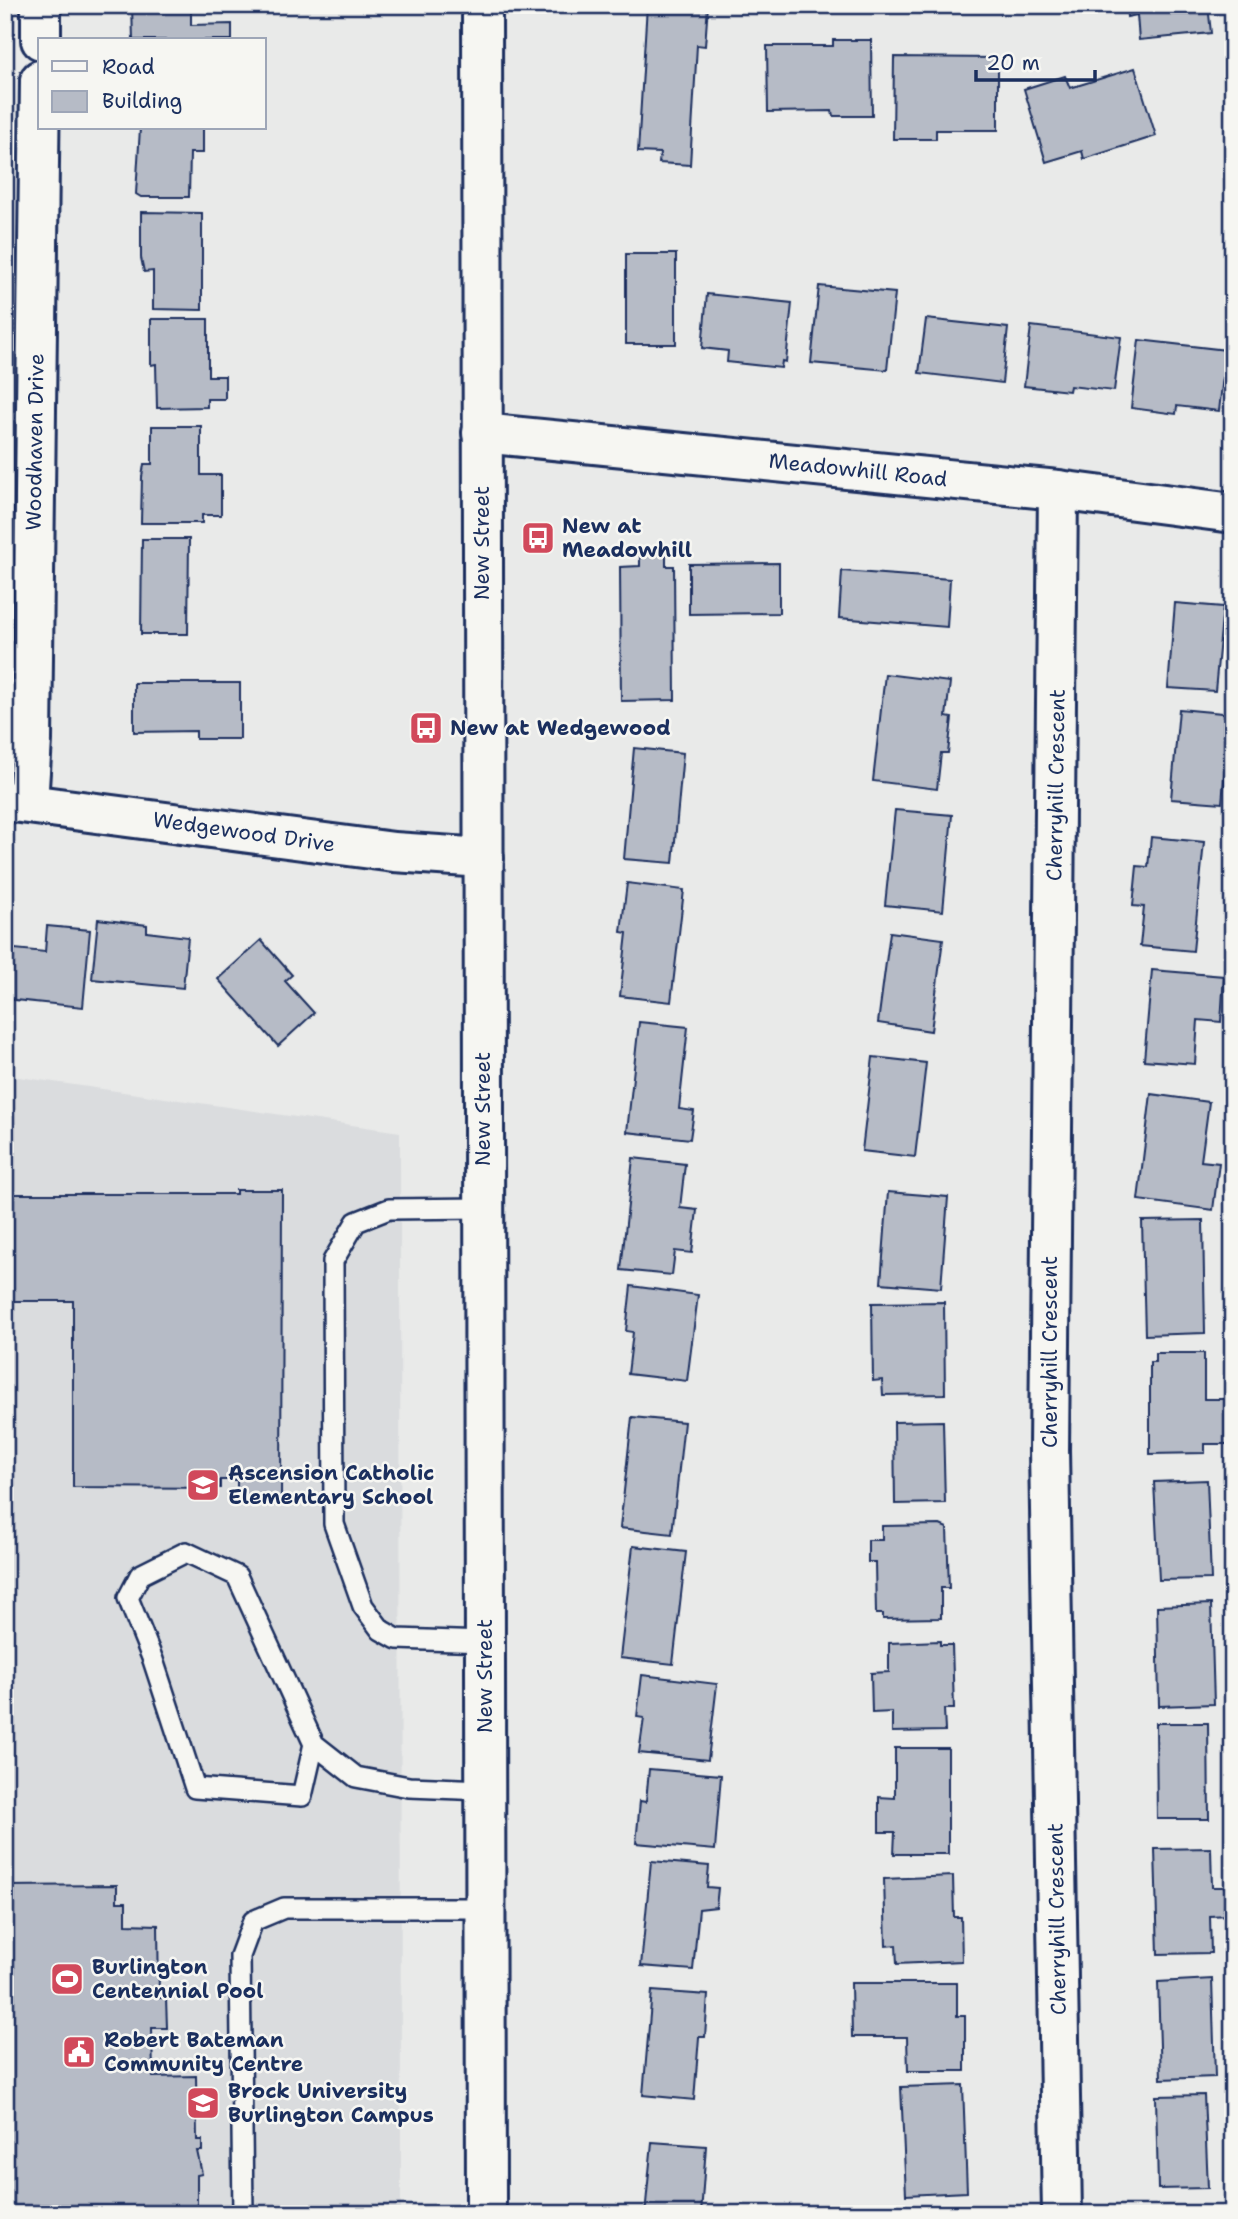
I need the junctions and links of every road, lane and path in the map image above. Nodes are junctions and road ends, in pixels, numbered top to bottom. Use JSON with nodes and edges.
{"nodes":[{"id":1,"x":41,"y":5,"type":"edge"},
{"id":2,"x":481,"y":5,"type":"edge"},
{"id":3,"x":41,"y":38,"type":"edge"},
{"id":4,"x":38,"y":102,"type":"edge"},
{"id":5,"x":21,"y":288,"type":"edge"},
{"id":6,"x":482,"y":433,"type":"junction"},
{"id":7,"x":1058,"y":490,"type":"junction"},
{"id":8,"x":1233,"y":513,"type":"edge"},
{"id":9,"x":17,"y":802,"type":"edge"},
{"id":10,"x":484,"y":858,"type":"junction"},
{"id":11,"x":483,"y":1208,"type":"junction"},
{"id":12,"x":485,"y":1642,"type":"junction"},
{"id":13,"x":314,"y":1744,"type":"junction"},
{"id":14,"x":485,"y":1790,"type":"junction"},
{"id":15,"x":486,"y":1908,"type":"junction"},
{"id":16,"x":243,"y":2214,"type":"edge"},
{"id":17,"x":486,"y":2214,"type":"edge"},
{"id":18,"x":1062,"y":2214,"type":"edge"}],
"edges":[{"from":1,"to":3,"type":"street"},
{"from":2,"to":6,"type":"street","name":"New Street"},
{"from":4,"to":5,"type":"street","name":"Woodhaven Drive"},
{"from":5,"to":9,"type":"street","name":"Woodhaven Drive"},
{"from":6,"to":7,"type":"street","name":"Meadowhill Road"},
{"from":6,"to":10,"type":"street","name":"New Street"},
{"from":7,"to":8,"type":"street","name":"Meadowhill Road"},
{"from":7,"to":18,"type":"street","name":"Cherryhill Crescent"},
{"from":9,"to":10,"type":"street","name":"Wedgewood Drive"},
{"from":10,"to":11,"type":"street","name":"New Street"},
{"from":11,"to":12,"type":"street","name":"New Street"},
{"from":11,"to":12,"type":"lane"},
{"from":12,"to":14,"type":"street","name":"New Street"},
{"from":13,"to":13,"type":"lane"},
{"from":13,"to":14,"type":"lane"},
{"from":14,"to":15,"type":"street","name":"New Street"},
{"from":15,"to":16,"type":"lane"},
{"from":15,"to":17,"type":"street","name":"New Street"}]}
